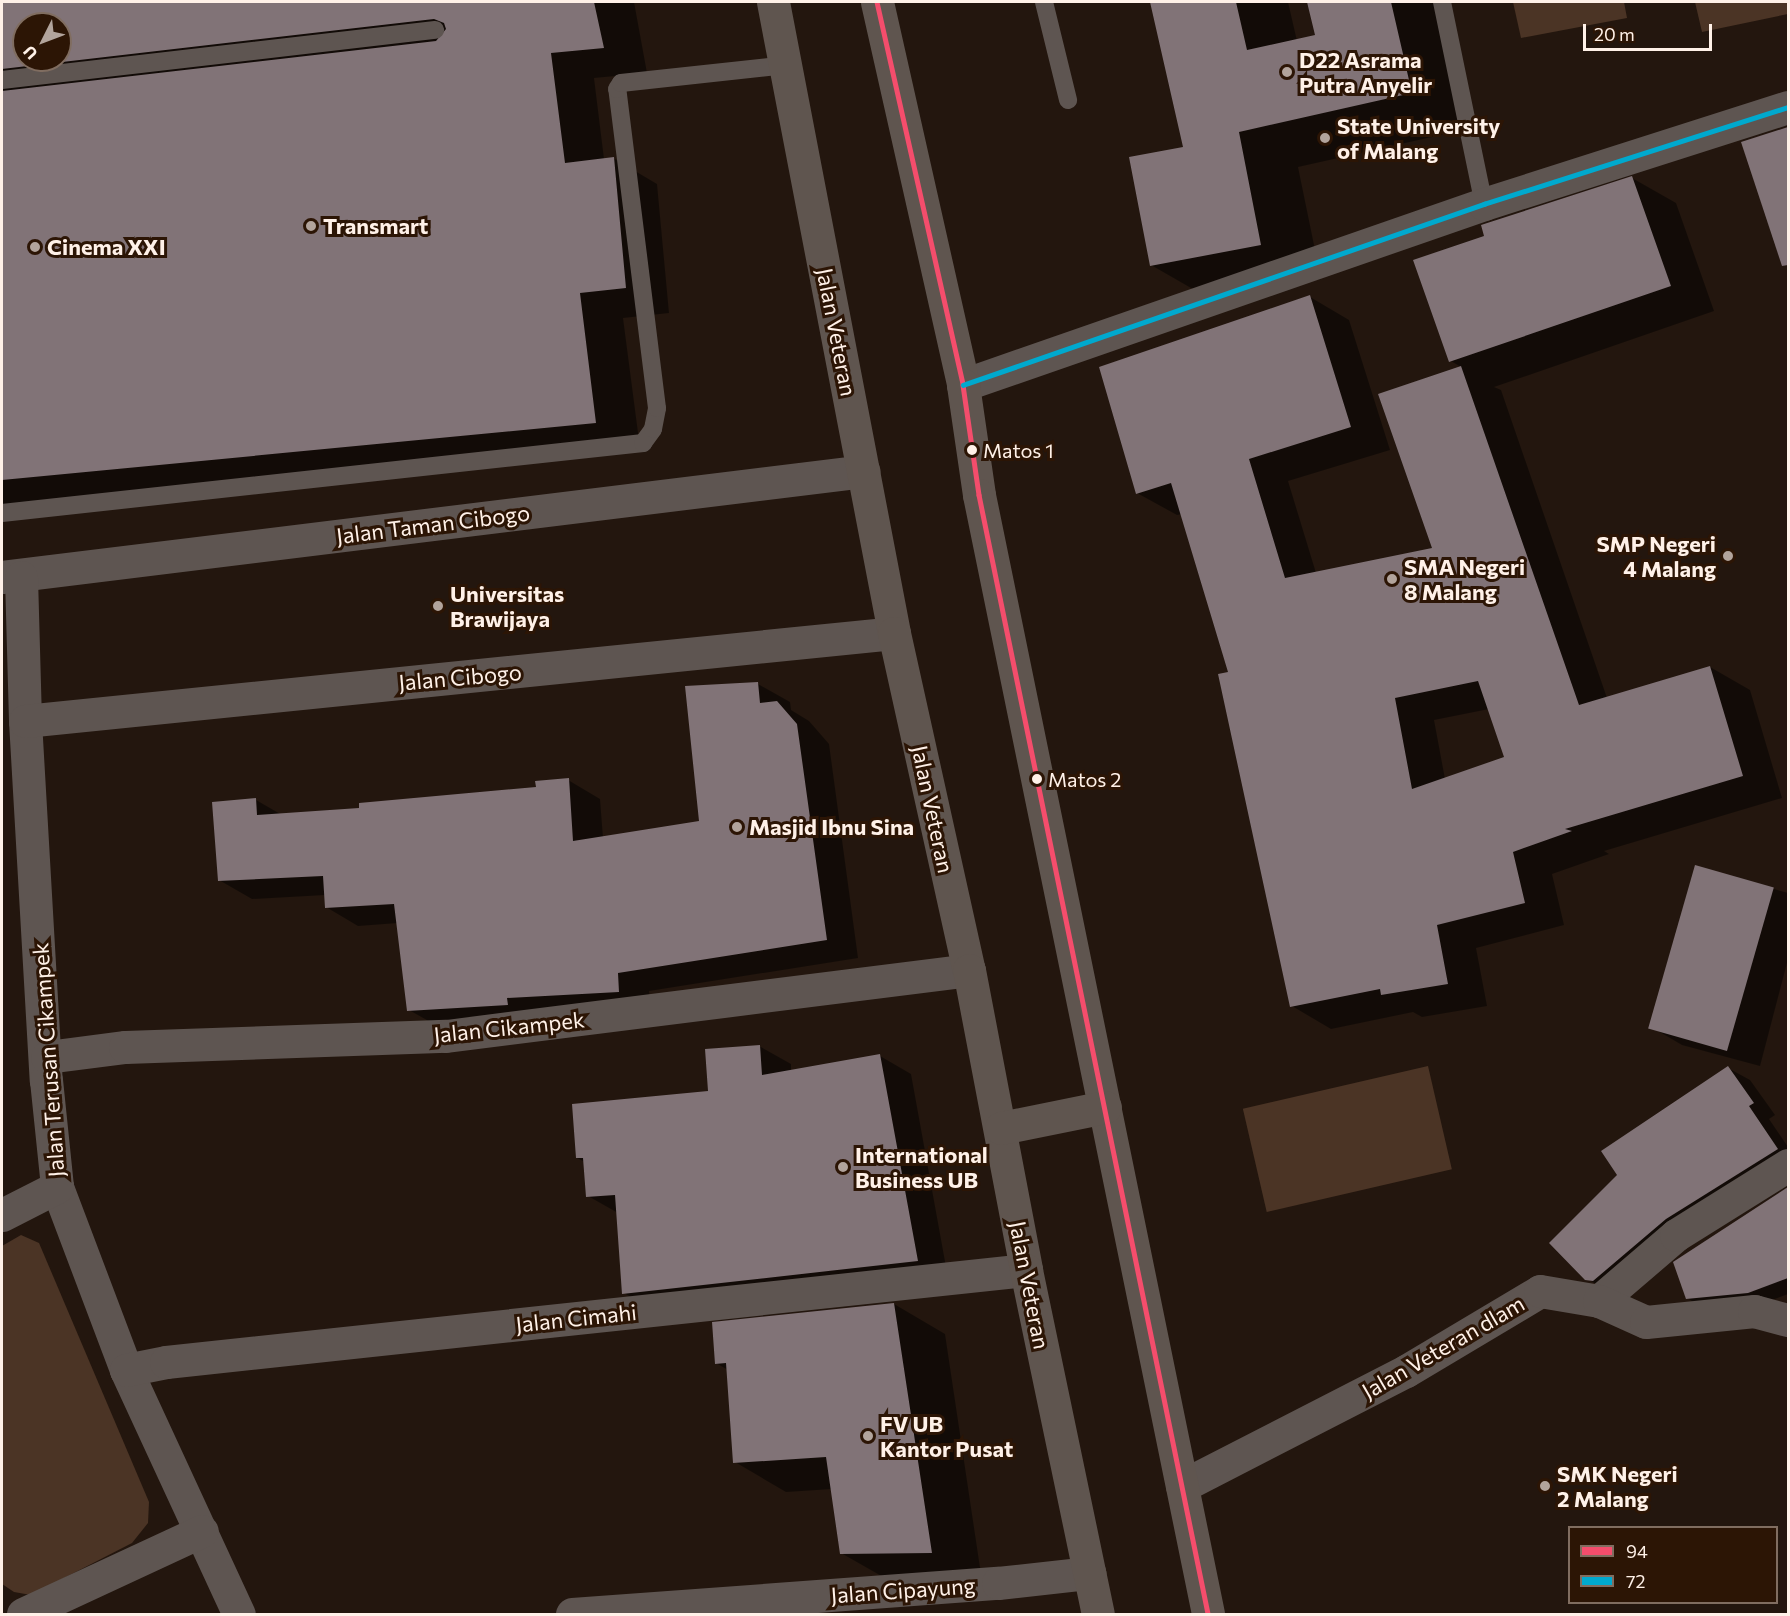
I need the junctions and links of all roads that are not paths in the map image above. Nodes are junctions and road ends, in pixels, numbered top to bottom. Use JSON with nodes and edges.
{"nodes":[{"id":1,"x":773,"y":2,"type":"edge"},
{"id":2,"x":877,"y":2,"type":"edge"},
{"id":3,"x":1044,"y":2,"type":"edge"},
{"id":4,"x":1442,"y":2,"type":"edge"},
{"id":5,"x":435,"y":30,"type":"dead end"},
{"id":6,"x":786,"y":64,"type":"junction"},
{"id":7,"x":2,"y":81,"type":"edge"},
{"id":8,"x":1068,"y":100,"type":"dead end"},
{"id":9,"x":1788,"y":107,"type":"edge"},
{"id":10,"x":1484,"y":204,"type":"junction"},
{"id":11,"x":963,"y":385,"type":"junction"},
{"id":12,"x":864,"y":471,"type":"junction"},
{"id":13,"x":2,"y":513,"type":"edge"},
{"id":14,"x":11,"y":577,"type":"edge"},
{"id":15,"x":894,"y":633,"type":"junction"},
{"id":16,"x":25,"y":721,"type":"junction"},
{"id":17,"x":969,"y":970,"type":"junction"},
{"id":18,"x":47,"y":1057,"type":"junction"},
{"id":19,"x":1104,"y":1107,"type":"junction"},
{"id":20,"x":1001,"y":1128,"type":"junction"},
{"id":21,"x":1788,"y":1165,"type":"edge"},
{"id":22,"x":57,"y":1187,"type":"junction"},
{"id":23,"x":2,"y":1215,"type":"edge"},
{"id":24,"x":1026,"y":1270,"type":"junction"},
{"id":25,"x":1599,"y":1300,"type":"junction"},
{"id":26,"x":1788,"y":1320,"type":"edge"},
{"id":27,"x":126,"y":1370,"type":"junction"},
{"id":28,"x":1182,"y":1486,"type":"junction"},
{"id":29,"x":202,"y":1531,"type":"junction"},
{"id":30,"x":1089,"y":1573,"type":"junction"},
{"id":31,"x":23,"y":1614,"type":"edge"},
{"id":32,"x":239,"y":1614,"type":"edge"},
{"id":33,"x":572,"y":1614,"type":"edge"},
{"id":34,"x":1098,"y":1614,"type":"edge"},
{"id":35,"x":1208,"y":1614,"type":"edge"}],
"edges":[{"from":1,"to":6,"type":"main road","name":"Jalan Veteran"},
{"from":2,"to":11,"type":"main road"},
{"from":3,"to":8,"type":"lane"},
{"from":4,"to":10,"type":"lane"},
{"from":5,"to":7,"type":"lane"},
{"from":6,"to":12,"type":"main road","name":"Jalan Veteran"},
{"from":6,"to":13,"type":"lane"},
{"from":9,"to":10,"type":"street"},
{"from":10,"to":11,"type":"street"},
{"from":11,"to":19,"type":"main road"},
{"from":12,"to":14,"type":"street","name":"Jalan Taman Cibogo"},
{"from":12,"to":15,"type":"main road","name":"Jalan Veteran"},
{"from":14,"to":16,"type":"street","name":"Jalan Terusan Cikampek"},
{"from":15,"to":16,"type":"street","name":"Jalan Cibogo"},
{"from":15,"to":17,"type":"main road","name":"Jalan Veteran"},
{"from":16,"to":18,"type":"street","name":"Jalan Terusan Cikampek"},
{"from":17,"to":18,"type":"street","name":"Jalan Cikampek"},
{"from":17,"to":20,"type":"main road","name":"Jalan Veteran"},
{"from":18,"to":22,"type":"street","name":"Jalan Terusan Cikampek"},
{"from":19,"to":20,"type":"main road"},
{"from":19,"to":28,"type":"main road"},
{"from":20,"to":24,"type":"main road","name":"Jalan Veteran"},
{"from":21,"to":25,"type":"street"},
{"from":22,"to":23,"type":"street"},
{"from":22,"to":27,"type":"street","name":"Jalan Terusan Cikampek"},
{"from":24,"to":27,"type":"street","name":"Jalan Cimahi"},
{"from":24,"to":30,"type":"main road","name":"Jalan Veteran"},
{"from":25,"to":26,"type":"street","name":"Jalan Veteran dlam"},
{"from":25,"to":28,"type":"street","name":"Jalan Veteran dlam"},
{"from":27,"to":29,"type":"street","name":"Jalan Terusan Cikampek"},
{"from":28,"to":35,"type":"main road"},
{"from":29,"to":31,"type":"street"},
{"from":29,"to":32,"type":"street","name":"Jalan Terusan Cikampek"},
{"from":30,"to":33,"type":"street","name":"Jalan Cipayung"},
{"from":30,"to":34,"type":"main road","name":"Jalan Veteran"}]}
